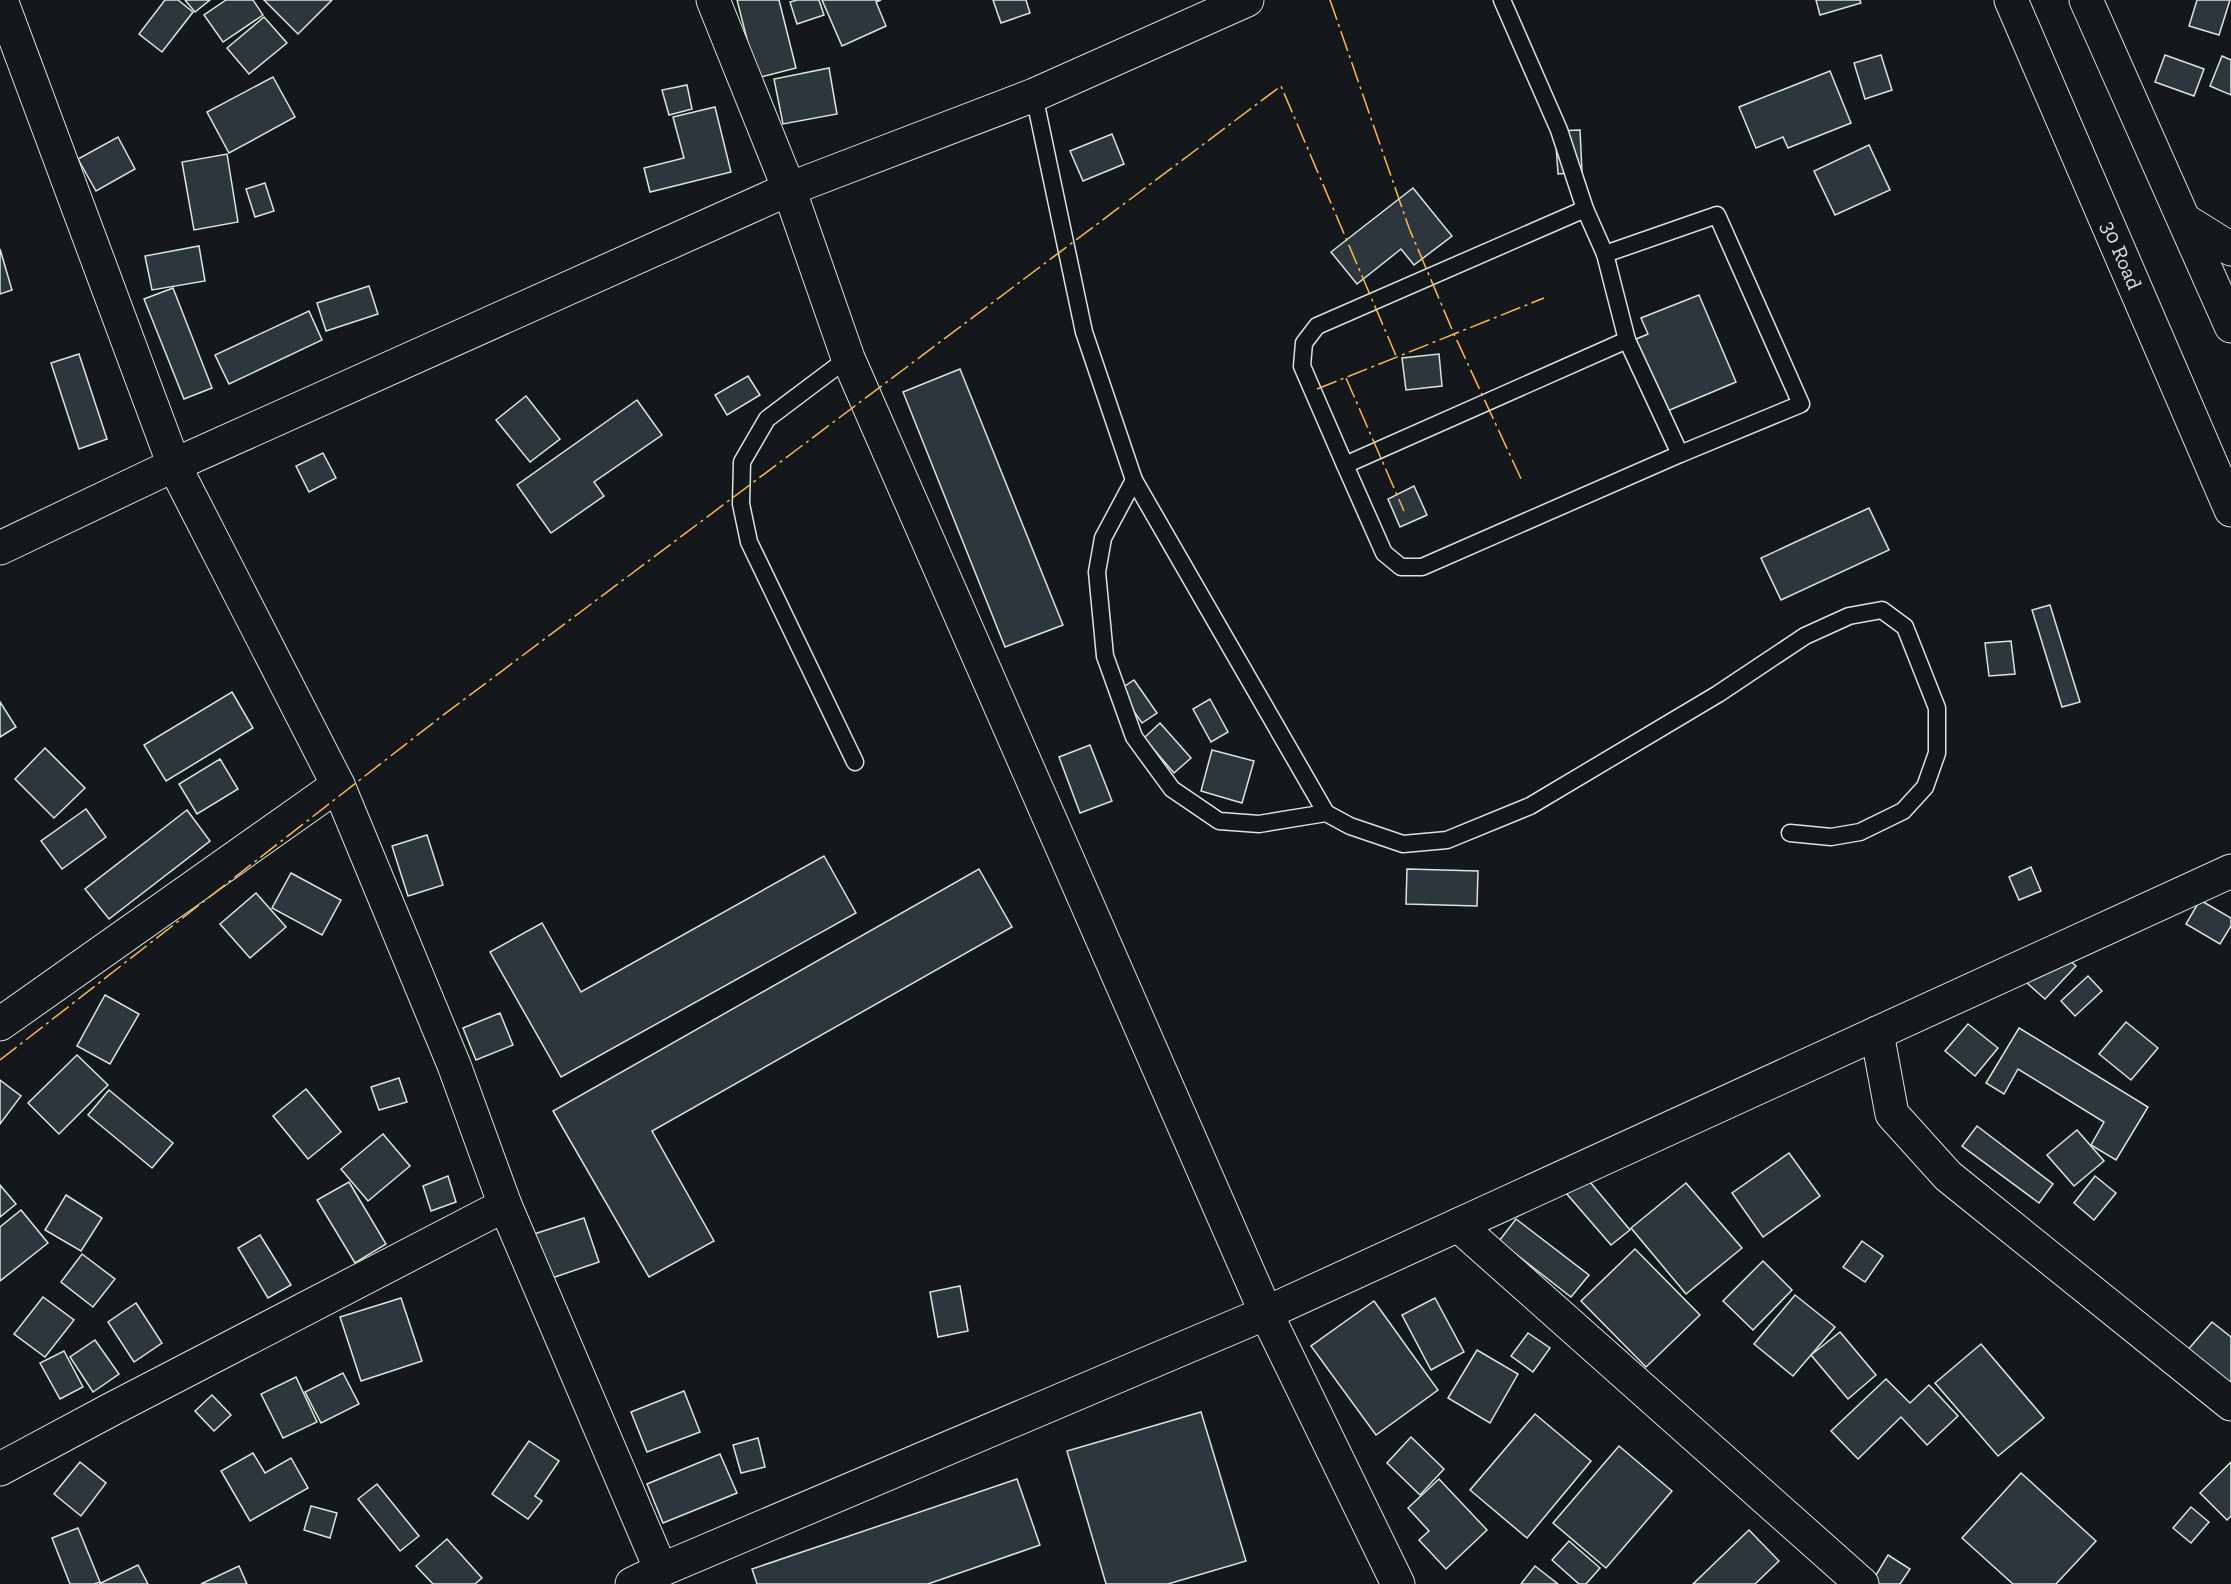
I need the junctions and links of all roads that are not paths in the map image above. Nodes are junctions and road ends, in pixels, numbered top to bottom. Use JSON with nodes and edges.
{"nodes":[{"id":1,"x":1,"y":0,"type":"edge"},
{"id":2,"x":713,"y":0,"type":"edge"},
{"id":3,"x":1247,"y":0,"type":"edge"},
{"id":4,"x":1502,"y":0,"type":"edge"},
{"id":5,"x":2011,"y":0,"type":"edge"},
{"id":6,"x":2086,"y":0,"type":"edge"},
{"id":7,"x":1034,"y":95,"type":"junction"},
{"id":8,"x":789,"y":189,"type":"junction"},
{"id":9,"x":1585,"y":209,"type":"junction"},
{"id":10,"x":2186,"y":221,"type":"junction"},
{"id":11,"x":2231,"y":249,"type":"edge"},
{"id":12,"x":1605,"y":254,"type":"junction"},
{"id":13,"x":2231,"y":326,"type":"edge"},
{"id":14,"x":1627,"y":340,"type":"junction"},
{"id":15,"x":848,"y":358,"type":"junction"},
{"id":16,"x":1680,"y":454,"type":"junction"},
{"id":17,"x":174,"y":465,"type":"junction"},
{"id":18,"x":1345,"y":465,"type":"junction"},
{"id":19,"x":1134,"y":480,"type":"junction"},
{"id":20,"x":2231,"y":510,"type":"edge"},
{"id":21,"x":0,"y":548,"type":"edge"},
{"id":22,"x":855,"y":762,"type":"dead end"},
{"id":23,"x":338,"y":785,"type":"junction"},
{"id":24,"x":1326,"y":813,"type":"junction"},
{"id":25,"x":1790,"y":834,"type":"dead end"},
{"id":26,"x":2231,"y":871,"type":"edge"},
{"id":27,"x":0,"y":1024,"type":"edge"},
{"id":28,"x":1877,"y":1033,"type":"junction"},
{"id":29,"x":505,"y":1205,"type":"junction"},
{"id":30,"x":1458,"y":1225,"type":"junction"},
{"id":31,"x":1266,"y":1313,"type":"junction"},
{"id":32,"x":2231,"y":1404,"type":"edge"},
{"id":33,"x":0,"y":1469,"type":"edge"},
{"id":34,"x":661,"y":1570,"type":"junction"},
{"id":35,"x":632,"y":1584,"type":"edge"},
{"id":36,"x":1398,"y":1584,"type":"edge"},
{"id":37,"x":1862,"y":1584,"type":"edge"}],
"edges":[{"from":1,"to":17,"type":"street"},
{"from":2,"to":8,"type":"street"},
{"from":3,"to":7,"type":"street"},
{"from":4,"to":9,"type":"lane"},
{"from":5,"to":20,"type":"street","name":"30 Road"},
{"from":6,"to":10,"type":"street"},
{"from":7,"to":8,"type":"street"},
{"from":7,"to":19,"type":"lane"},
{"from":8,"to":15,"type":"street"},
{"from":8,"to":17,"type":"street"},
{"from":9,"to":12,"type":"lane"},
{"from":9,"to":18,"type":"lane"},
{"from":10,"to":11,"type":"street"},
{"from":10,"to":13,"type":"street"},
{"from":12,"to":14,"type":"lane"},
{"from":12,"to":16,"type":"lane"},
{"from":14,"to":16,"type":"lane"},
{"from":14,"to":18,"type":"lane"},
{"from":15,"to":22,"type":"lane"},
{"from":15,"to":31,"type":"street"},
{"from":16,"to":18,"type":"lane"},
{"from":17,"to":21,"type":"street"},
{"from":17,"to":23,"type":"street"},
{"from":19,"to":24,"type":"lane"},
{"from":19,"to":24,"type":"lane"},
{"from":23,"to":27,"type":"street"},
{"from":23,"to":29,"type":"street"},
{"from":24,"to":25,"type":"lane"},
{"from":26,"to":28,"type":"street"},
{"from":28,"to":30,"type":"street"},
{"from":28,"to":32,"type":"street"},
{"from":29,"to":33,"type":"street"},
{"from":29,"to":34,"type":"street"},
{"from":30,"to":31,"type":"street"},
{"from":30,"to":37,"type":"street"},
{"from":31,"to":34,"type":"street"},
{"from":31,"to":36,"type":"street"},
{"from":34,"to":35,"type":"street"}]}
